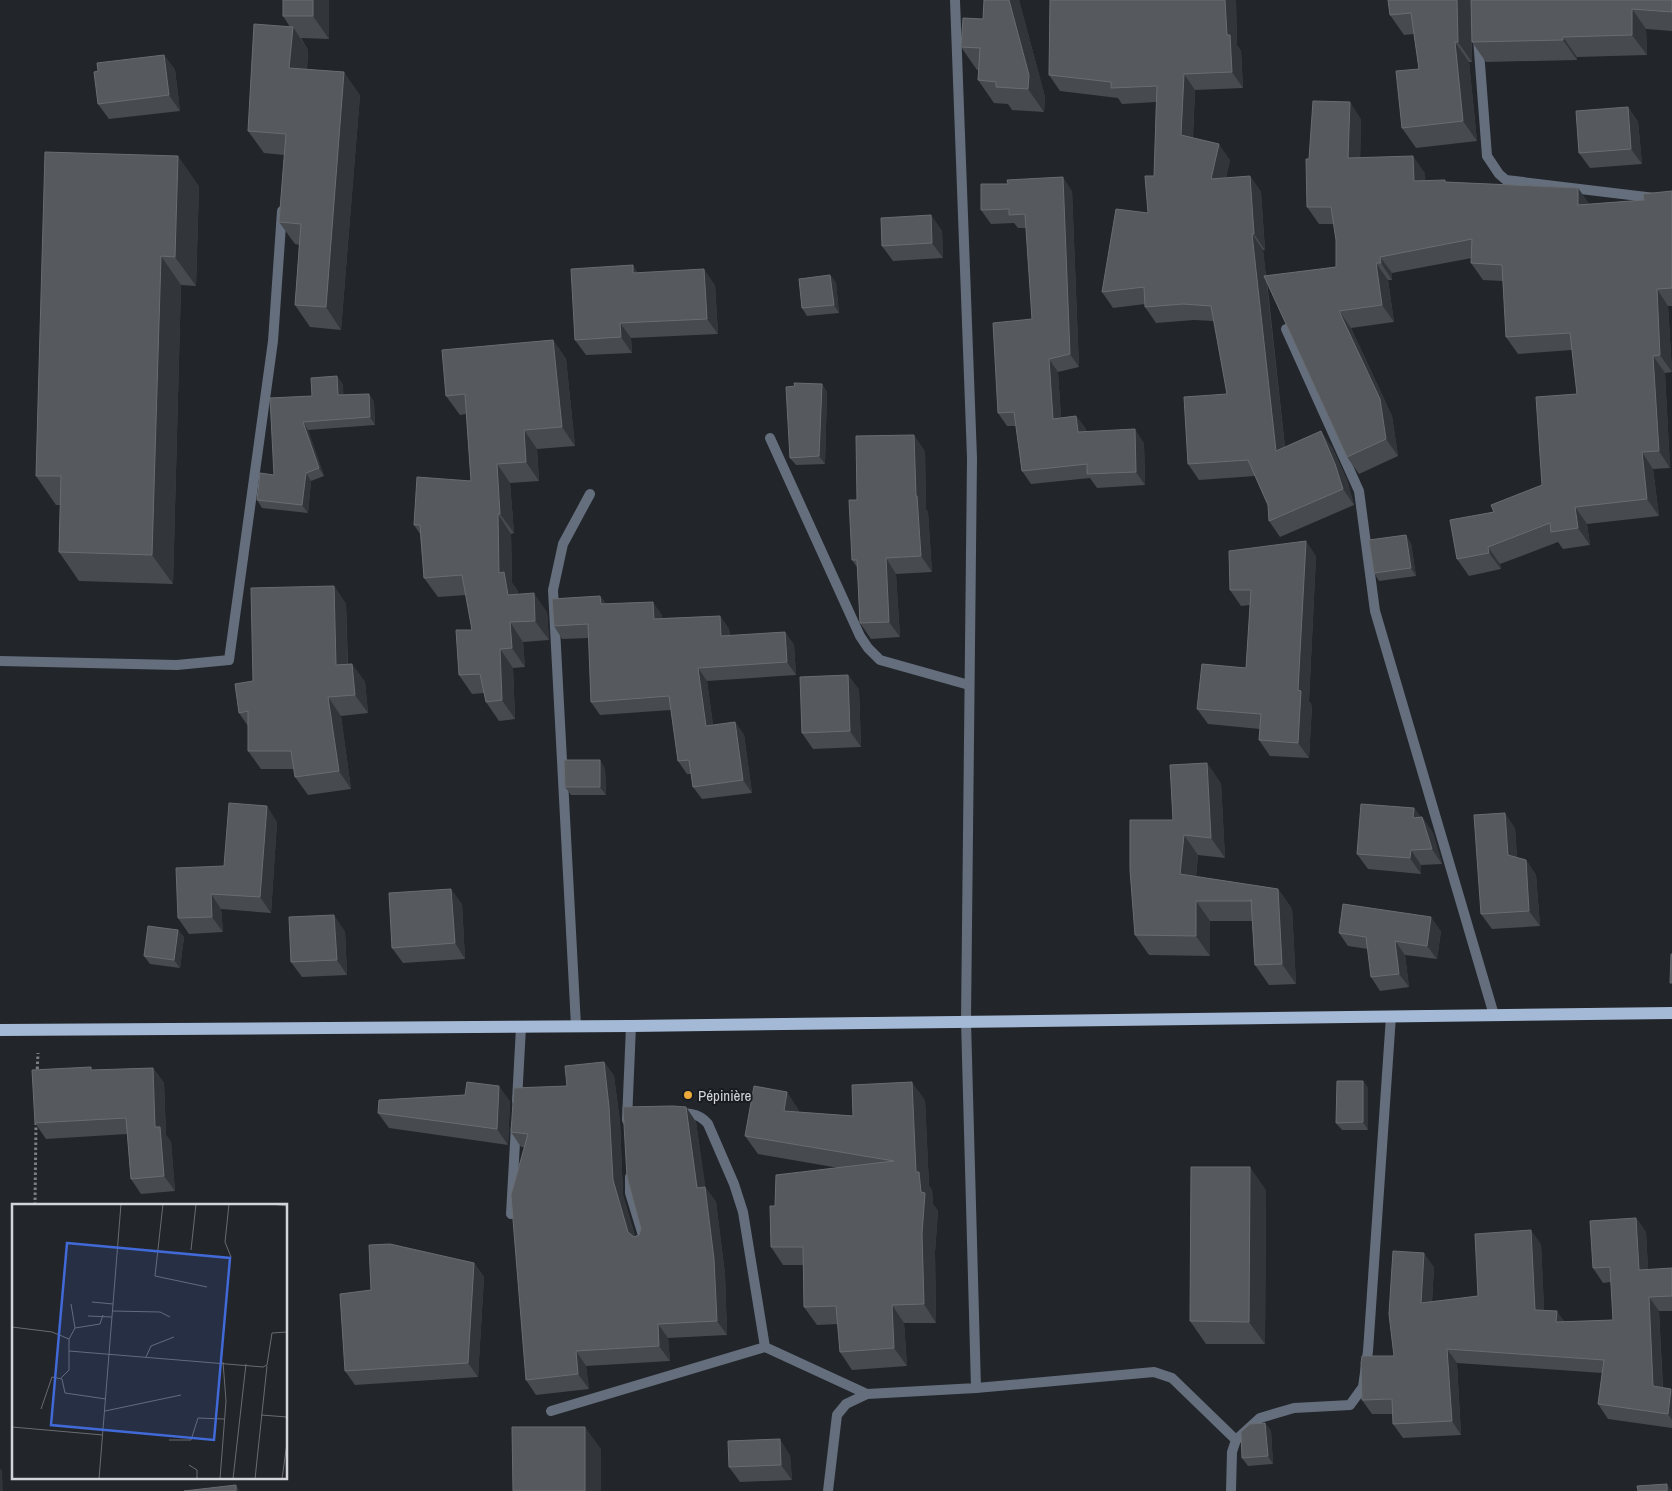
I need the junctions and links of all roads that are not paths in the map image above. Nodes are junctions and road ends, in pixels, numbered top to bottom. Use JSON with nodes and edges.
{"nodes":[{"id":1,"x":954,"y":0,"type":"edge"},
{"id":2,"x":1478,"y":26,"type":"edge"},
{"id":3,"x":283,"y":199,"type":"edge"},
{"id":4,"x":1672,"y":200,"type":"edge"},
{"id":5,"x":1286,"y":329,"type":"edge"},
{"id":6,"x":770,"y":438,"type":"dead end"},
{"id":7,"x":590,"y":494,"type":"dead end"},
{"id":8,"x":0,"y":661,"type":"edge"},
{"id":9,"x":969,"y":685,"type":"junction"},
{"id":10,"x":1672,"y":1013,"type":"edge"},
{"id":11,"x":1494,"y":1015,"type":"junction"},
{"id":12,"x":1391,"y":1016,"type":"junction"},
{"id":13,"x":966,"y":1021,"type":"junction"},
{"id":14,"x":576,"y":1026,"type":"junction"},
{"id":15,"x":631,"y":1026,"type":"junction"},
{"id":16,"x":520,"y":1027,"type":"junction"},
{"id":17,"x":0,"y":1030,"type":"edge"},
{"id":18,"x":665,"y":1112,"type":"edge"},
{"id":19,"x":627,"y":1129,"type":"edge"},
{"id":20,"x":629,"y":1166,"type":"edge"},
{"id":21,"x":511,"y":1214,"type":"edge"},
{"id":22,"x":646,"y":1245,"type":"edge"},
{"id":23,"x":765,"y":1347,"type":"junction"},
{"id":24,"x":976,"y":1388,"type":"junction"},
{"id":25,"x":867,"y":1394,"type":"junction"},
{"id":26,"x":551,"y":1411,"type":"dead end"},
{"id":27,"x":1236,"y":1440,"type":"junction"},
{"id":28,"x":828,"y":1491,"type":"edge"},
{"id":29,"x":1231,"y":1491,"type":"edge"}],
"edges":[{"from":1,"to":9,"type":"street"},
{"from":2,"to":4,"type":"street"},
{"from":3,"to":8,"type":"street"},
{"from":5,"to":11,"type":"street"},
{"from":6,"to":9,"type":"street"},
{"from":7,"to":14,"type":"street"},
{"from":9,"to":13,"type":"street"},
{"from":10,"to":11,"type":"main road"},
{"from":11,"to":12,"type":"main road"},
{"from":12,"to":13,"type":"main road"},
{"from":12,"to":27,"type":"street"},
{"from":13,"to":15,"type":"main road"},
{"from":13,"to":24,"type":"street"},
{"from":14,"to":15,"type":"main road"},
{"from":14,"to":16,"type":"main road"},
{"from":15,"to":19,"type":"street"},
{"from":16,"to":17,"type":"main road"},
{"from":16,"to":21,"type":"street"},
{"from":18,"to":23,"type":"street"},
{"from":20,"to":22,"type":"street"},
{"from":23,"to":25,"type":"street"},
{"from":23,"to":26,"type":"street"},
{"from":24,"to":25,"type":"street"},
{"from":24,"to":27,"type":"street"},
{"from":25,"to":28,"type":"street"},
{"from":27,"to":29,"type":"street"}]}
